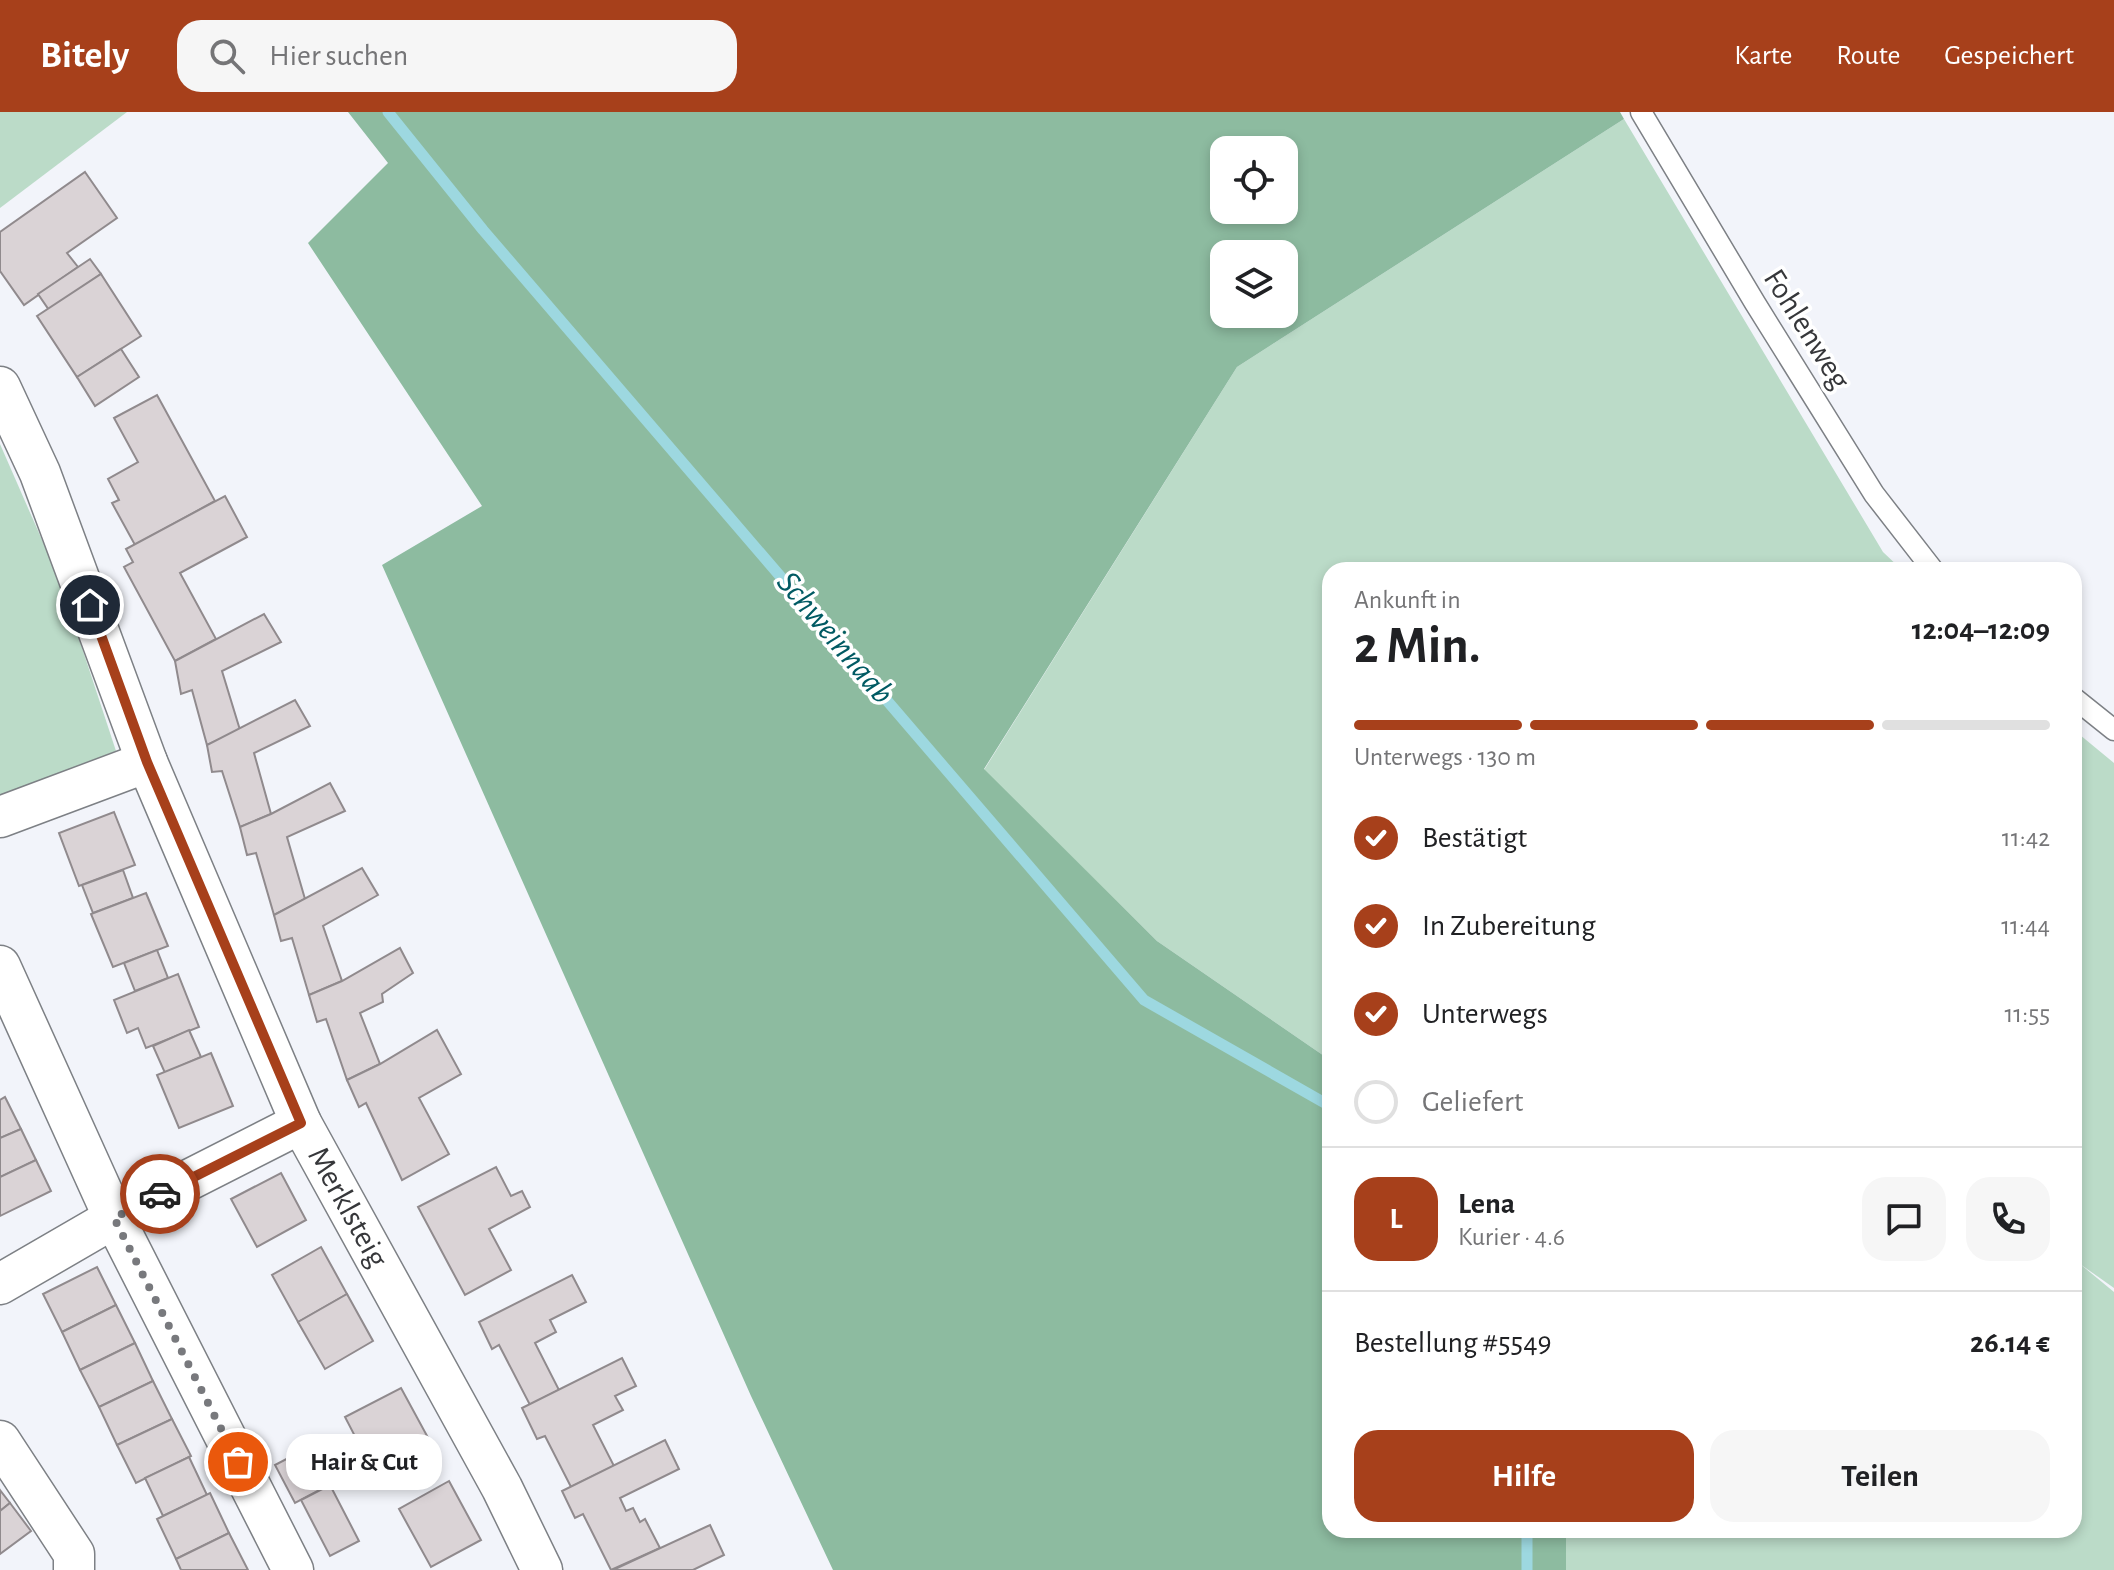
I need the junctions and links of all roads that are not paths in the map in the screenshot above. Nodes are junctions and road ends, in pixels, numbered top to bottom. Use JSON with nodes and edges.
{"nodes":[{"id":1,"x":1641,"y":112,"type":"edge"},
{"id":2,"x":0,"y":387,"type":"edge"},
{"id":3,"x":1927,"y":562,"type":"edge"},
{"id":4,"x":2082,"y":704,"type":"edge"},
{"id":5,"x":2114,"y":730,"type":"edge"},
{"id":6,"x":147,"y":762,"type":"junction"},
{"id":7,"x":0,"y":817,"type":"edge"},
{"id":8,"x":0,"y":966,"type":"edge"},
{"id":9,"x":301,"y":1123,"type":"junction"},
{"id":10,"x":114,"y":1218,"type":"junction"},
{"id":11,"x":0,"y":1284,"type":"edge"},
{"id":12,"x":0,"y":1441,"type":"edge"},
{"id":13,"x":74,"y":1570,"type":"edge"},
{"id":14,"x":293,"y":1570,"type":"edge"},
{"id":15,"x":542,"y":1570,"type":"edge"}],
"edges":[{"from":1,"to":3,"type":"lane","name":"Fohlenweg"},
{"from":2,"to":6,"type":"street","name":"Merklsteig"},
{"from":4,"to":5,"type":"lane"},
{"from":6,"to":7,"type":"street"},
{"from":6,"to":9,"type":"street","name":"Merklsteig"},
{"from":8,"to":10,"type":"street"},
{"from":9,"to":10,"type":"street"},
{"from":9,"to":15,"type":"street","name":"Merklsteig"},
{"from":10,"to":11,"type":"street"},
{"from":10,"to":14,"type":"street"},
{"from":12,"to":13,"type":"street"}]}
